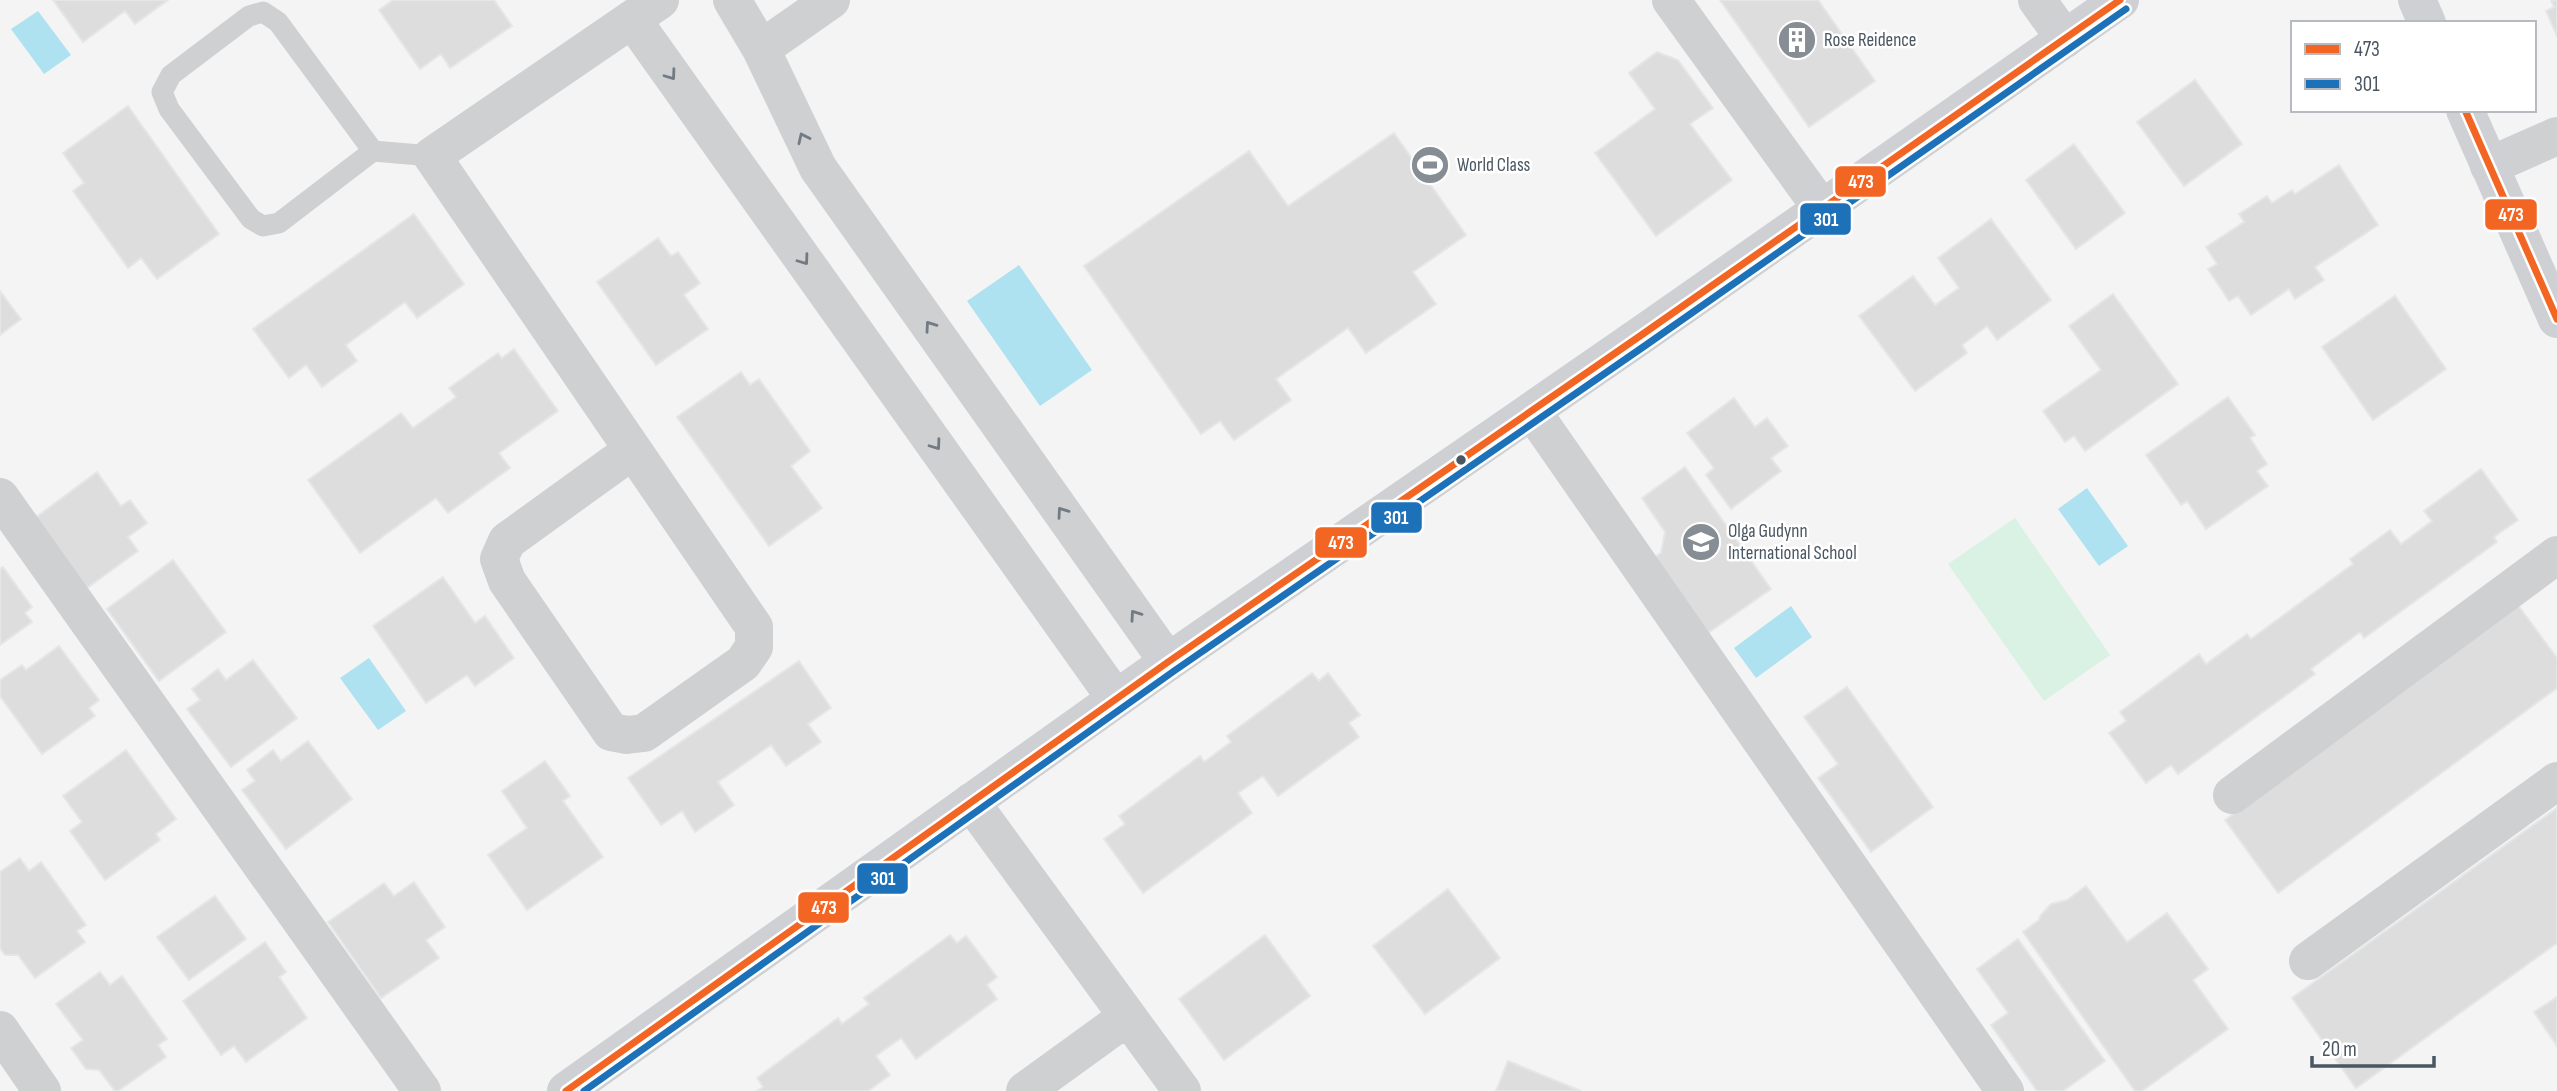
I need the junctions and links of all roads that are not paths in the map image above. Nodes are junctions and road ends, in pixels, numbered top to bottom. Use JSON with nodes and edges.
{"nodes":[{"id":1,"x":732,"y":0,"type":"edge"},
{"id":2,"x":831,"y":0,"type":"edge"},
{"id":3,"x":1671,"y":0,"type":"edge"},
{"id":4,"x":2037,"y":0,"type":"edge"},
{"id":5,"x":2120,"y":0,"type":"edge"},
{"id":6,"x":2417,"y":0,"type":"edge"},
{"id":7,"x":646,"y":10,"type":"edge"},
{"id":8,"x":2426,"y":21,"type":"edge"},
{"id":9,"x":2065,"y":39,"type":"junction"},
{"id":10,"x":761,"y":49,"type":"junction"},
{"id":11,"x":2466,"y":112,"type":"edge"},
{"id":12,"x":2557,"y":136,"type":"edge"},
{"id":13,"x":373,"y":151,"type":"junction"},
{"id":14,"x":432,"y":156,"type":"junction"},
{"id":15,"x":2489,"y":166,"type":"junction"},
{"id":16,"x":1822,"y":209,"type":"junction"},
{"id":17,"x":2557,"y":319,"type":"edge"},
{"id":18,"x":1532,"y":411,"type":"junction"},
{"id":19,"x":632,"y":450,"type":"junction"},
{"id":20,"x":0,"y":497,"type":"edge"},
{"id":21,"x":2557,"y":555,"type":"edge"},
{"id":22,"x":1168,"y":663,"type":"junction"},
{"id":23,"x":1116,"y":699,"type":"junction"},
{"id":24,"x":2557,"y":781,"type":"edge"},
{"id":25,"x":2232,"y":795,"type":"dead end"},
{"id":26,"x":971,"y":802,"type":"junction"},
{"id":27,"x":2308,"y":961,"type":"dead end"},
{"id":28,"x":1128,"y":1017,"type":"junction"},
{"id":29,"x":0,"y":1030,"type":"edge"},
{"id":30,"x":42,"y":1091,"type":"edge"},
{"id":31,"x":422,"y":1091,"type":"edge"},
{"id":32,"x":566,"y":1091,"type":"edge"},
{"id":33,"x":1025,"y":1091,"type":"edge"},
{"id":34,"x":1182,"y":1091,"type":"edge"},
{"id":35,"x":2005,"y":1091,"type":"edge"}],
"edges":[{"from":1,"to":10,"type":"street"},
{"from":2,"to":10,"type":"street"},
{"from":3,"to":16,"type":"street"},
{"from":4,"to":9,"type":"street"},
{"from":5,"to":9,"type":"street"},
{"from":6,"to":8,"type":"street"},
{"from":7,"to":14,"type":"street"},
{"from":7,"to":23,"type":"street","one_way":true},
{"from":9,"to":16,"type":"street"},
{"from":22,"to":10,"type":"street","one_way":true},
{"from":11,"to":15,"type":"street"},
{"from":12,"to":15,"type":"street"},
{"from":13,"to":13,"type":"lane"},
{"from":13,"to":14,"type":"lane"},
{"from":14,"to":19,"type":"street"},
{"from":15,"to":17,"type":"street"},
{"from":16,"to":18,"type":"street"},
{"from":18,"to":22,"type":"street"},
{"from":18,"to":35,"type":"street"},
{"from":19,"to":19,"type":"street"},
{"from":20,"to":31,"type":"street"},
{"from":21,"to":25,"type":"street"},
{"from":22,"to":23,"type":"street"},
{"from":23,"to":26,"type":"street"},
{"from":24,"to":27,"type":"street"},
{"from":26,"to":28,"type":"street"},
{"from":26,"to":32,"type":"street"},
{"from":28,"to":33,"type":"street"},
{"from":28,"to":34,"type":"street"},
{"from":29,"to":30,"type":"street"}]}
